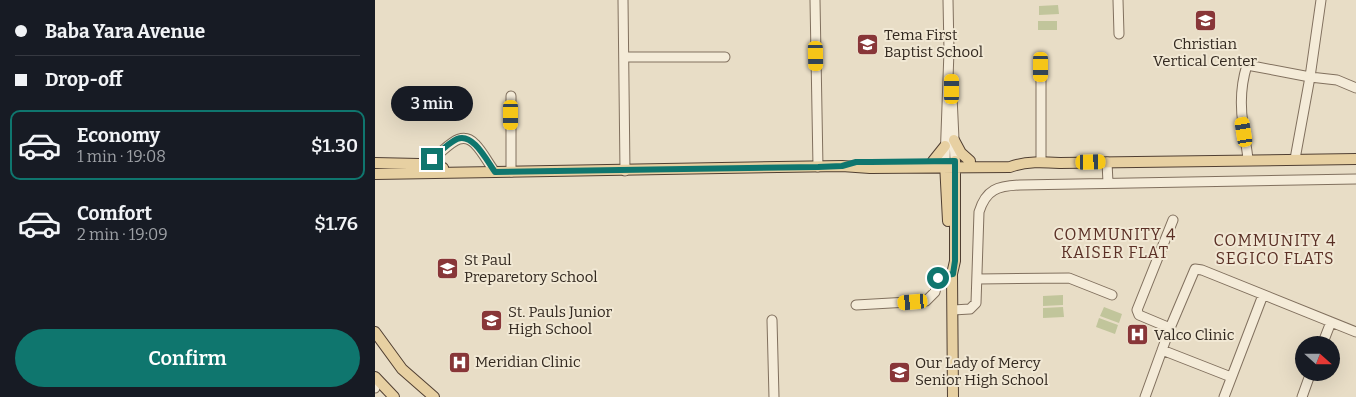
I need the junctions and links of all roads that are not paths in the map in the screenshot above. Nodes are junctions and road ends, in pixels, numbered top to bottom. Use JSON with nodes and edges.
{"nodes":[{"id":1,"x":623,"y":0,"type":"edge"},
{"id":2,"x":815,"y":0,"type":"edge"},
{"id":3,"x":948,"y":0,"type":"edge"},
{"id":4,"x":1118,"y":0,"type":"edge"},
{"id":5,"x":1321,"y":0,"type":"edge"},
{"id":6,"x":1119,"y":34,"type":"dead end"},
{"id":7,"x":624,"y":57,"type":"junction"},
{"id":8,"x":725,"y":57,"type":"dead end"},
{"id":9,"x":1041,"y":67,"type":"dead end"},
{"id":10,"x":1311,"y":77,"type":"junction"},
{"id":11,"x":1356,"y":88,"type":"edge"},
{"id":12,"x":511,"y":96,"type":"dead end"},
{"id":13,"x":949,"y":143,"type":"junction"},
{"id":14,"x":1295,"y":159,"type":"junction"},
{"id":15,"x":1356,"y":159,"type":"edge"},
{"id":16,"x":1248,"y":160,"type":"junction"},
{"id":17,"x":1041,"y":162,"type":"junction"},
{"id":18,"x":1107,"y":162,"type":"junction"},
{"id":19,"x":375,"y":163,"type":"edge"},
{"id":20,"x":419,"y":164,"type":"junction"},
{"id":21,"x":932,"y":164,"type":"junction"},
{"id":22,"x":950,"y":164,"type":"junction"},
{"id":23,"x":971,"y":164,"type":"junction"},
{"id":24,"x":818,"y":167,"type":"junction"},
{"id":25,"x":625,"y":171,"type":"junction"},
{"id":26,"x":482,"y":172,"type":"junction"},
{"id":27,"x":495,"y":172,"type":"junction"},
{"id":28,"x":511,"y":172,"type":"junction"},
{"id":29,"x":375,"y":174,"type":"edge"},
{"id":30,"x":1356,"y":179,"type":"edge"},
{"id":31,"x":1108,"y":183,"type":"junction"},
{"id":32,"x":951,"y":187,"type":"junction"},
{"id":33,"x":1173,"y":220,"type":"dead end"},
{"id":34,"x":953,"y":274,"type":"junction"},
{"id":35,"x":977,"y":279,"type":"junction"},
{"id":36,"x":1112,"y":295,"type":"dead end"},
{"id":37,"x":1263,"y":295,"type":"junction"},
{"id":38,"x":856,"y":305,"type":"dead end"},
{"id":39,"x":953,"y":310,"type":"junction"},
{"id":40,"x":772,"y":320,"type":"dead end"},
{"id":41,"x":1331,"y":322,"type":"junction"},
{"id":42,"x":1170,"y":328,"type":"junction"},
{"id":43,"x":375,"y":332,"type":"edge"},
{"id":44,"x":1356,"y":332,"type":"edge"},
{"id":45,"x":1326,"y":336,"type":"edge"},
{"id":46,"x":1162,"y":350,"type":"junction"},
{"id":47,"x":375,"y":377,"type":"edge"},
{"id":48,"x":1231,"y":377,"type":"junction"},
{"id":49,"x":1307,"y":381,"type":"edge"},
{"id":50,"x":393,"y":397,"type":"edge"},
{"id":51,"x":434,"y":397,"type":"edge"},
{"id":52,"x":773,"y":397,"type":"edge"},
{"id":53,"x":953,"y":397,"type":"edge"},
{"id":54,"x":1145,"y":397,"type":"edge"},
{"id":55,"x":1224,"y":397,"type":"edge"},
{"id":56,"x":1301,"y":397,"type":"edge"}],
"edges":[{"from":1,"to":7,"type":"street"},
{"from":2,"to":24,"type":"street"},
{"from":3,"to":13,"type":"street"},
{"from":4,"to":6,"type":"street"},
{"from":5,"to":10,"type":"street"},
{"from":7,"to":8,"type":"street"},
{"from":7,"to":25,"type":"street"},
{"from":9,"to":17,"type":"street"},
{"from":10,"to":11,"type":"street"},
{"from":10,"to":14,"type":"street"},
{"from":10,"to":16,"type":"street"},
{"from":12,"to":28,"type":"street"},
{"from":13,"to":21,"type":"main road"},
{"from":13,"to":22,"type":"street"},
{"from":13,"to":23,"type":"main road"},
{"from":14,"to":15,"type":"main road"},
{"from":14,"to":16,"type":"main road"},
{"from":16,"to":18,"type":"main road"},
{"from":17,"to":18,"type":"main road"},
{"from":17,"to":23,"type":"main road"},
{"from":18,"to":31,"type":"street"},
{"from":19,"to":20,"type":"main road"},
{"from":20,"to":26,"type":"main road"},
{"from":20,"to":27,"type":"street"},
{"from":21,"to":22,"type":"main road"},
{"from":21,"to":24,"type":"main road"},
{"from":21,"to":32,"type":"main road"},
{"from":22,"to":23,"type":"main road"},
{"from":22,"to":32,"type":"main road"},
{"from":23,"to":32,"type":"main road"},
{"from":24,"to":25,"type":"main road"},
{"from":25,"to":28,"type":"main road"},
{"from":26,"to":27,"type":"main road"},
{"from":26,"to":29,"type":"main road"},
{"from":27,"to":28,"type":"main road"},
{"from":30,"to":31,"type":"street"},
{"from":31,"to":35,"type":"street"},
{"from":32,"to":34,"type":"main road"},
{"from":33,"to":42,"type":"street"},
{"from":34,"to":38,"type":"street"},
{"from":34,"to":39,"type":"main road"},
{"from":35,"to":36,"type":"street"},
{"from":35,"to":39,"type":"street"},
{"from":37,"to":41,"type":"street"},
{"from":37,"to":42,"type":"street"},
{"from":37,"to":48,"type":"street"},
{"from":39,"to":53,"type":"main road"},
{"from":40,"to":52,"type":"street"},
{"from":41,"to":44,"type":"street"},
{"from":41,"to":45,"type":"street"},
{"from":42,"to":46,"type":"street"},
{"from":43,"to":51,"type":"main road"},
{"from":46,"to":48,"type":"street"},
{"from":46,"to":54,"type":"street"},
{"from":47,"to":50,"type":"main road"},
{"from":48,"to":55,"type":"street"},
{"from":49,"to":56,"type":"street"}]}
